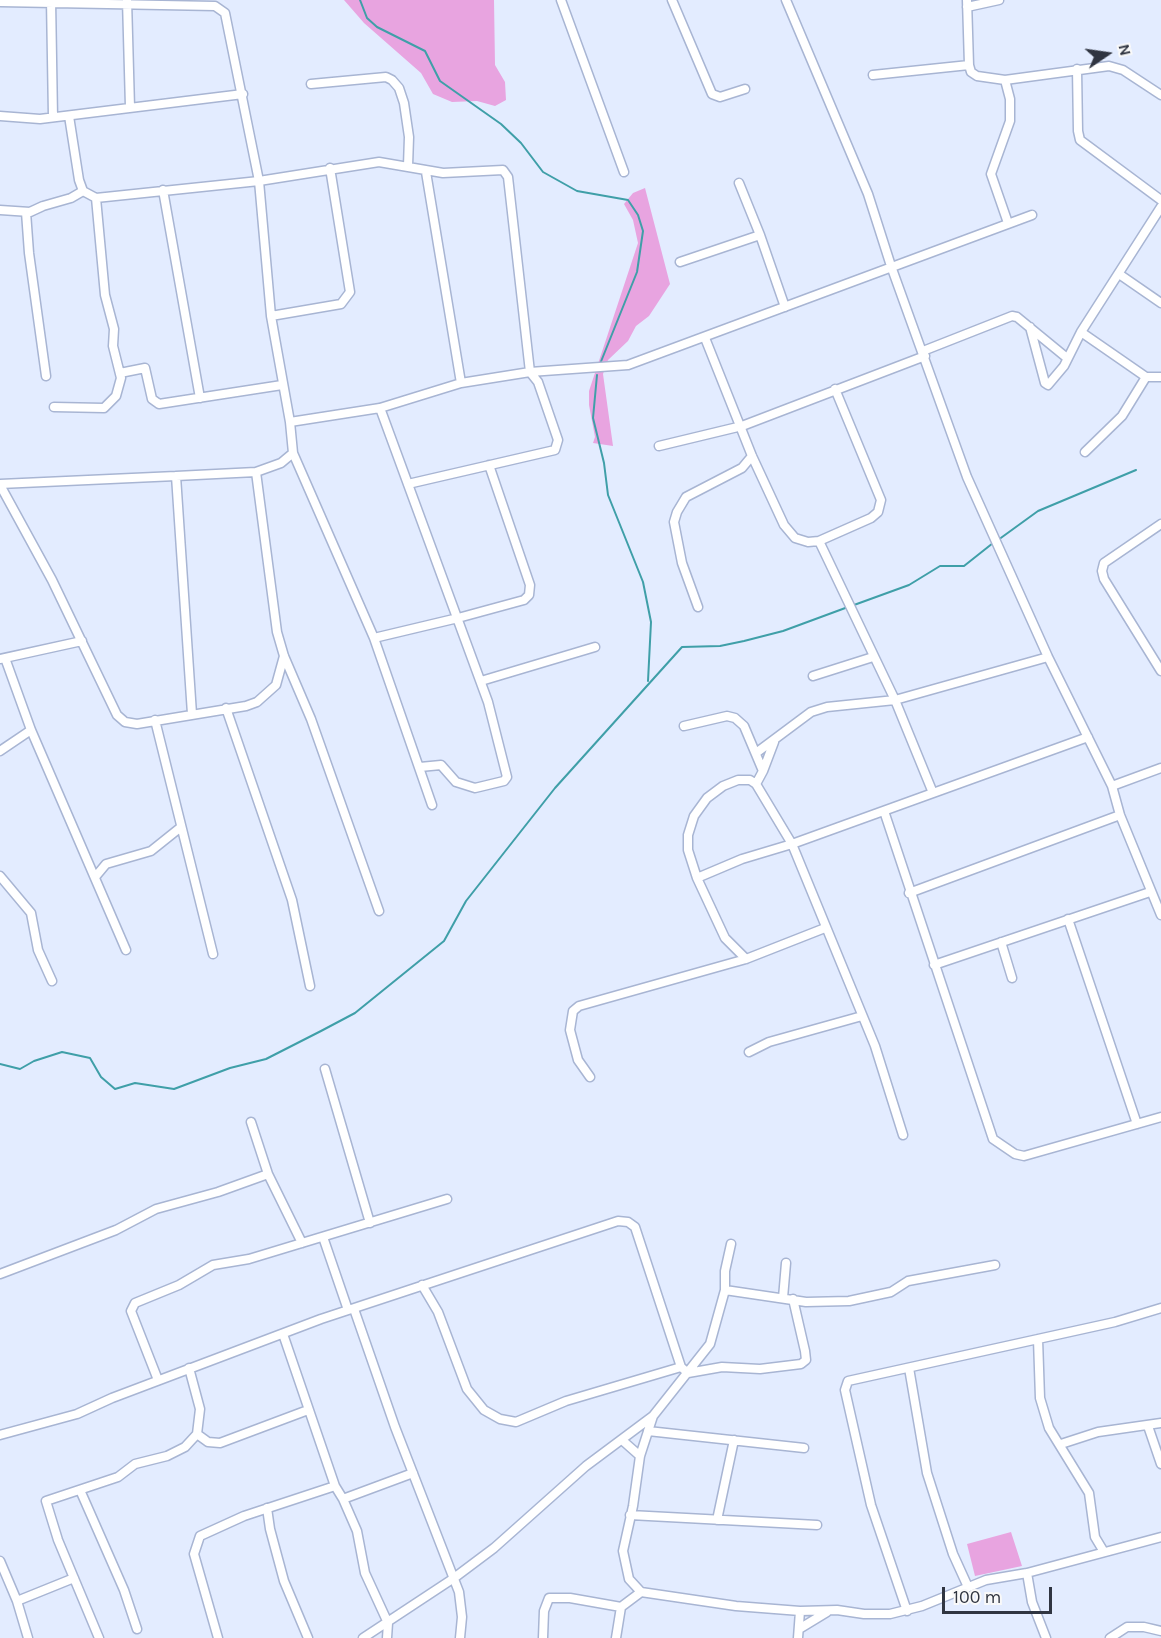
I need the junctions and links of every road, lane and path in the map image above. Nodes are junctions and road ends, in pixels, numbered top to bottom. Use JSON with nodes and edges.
{"nodes":[{"id":1,"x":561,"y":0,"type":"edge"},
{"id":2,"x":672,"y":0,"type":"edge"},
{"id":3,"x":786,"y":0,"type":"edge"},
{"id":4,"x":999,"y":0,"type":"edge"},
{"id":5,"x":0,"y":2,"type":"edge"},
{"id":6,"x":51,"y":2,"type":"edge"},
{"id":7,"x":127,"y":2,"type":"edge"},
{"id":8,"x":967,"y":4,"type":"edge"},
{"id":9,"x":969,"y":65,"type":"junction"},
{"id":10,"x":1077,"y":69,"type":"junction"},
{"id":11,"x":873,"y":75,"type":"dead end"},
{"id":12,"x":1005,"y":80,"type":"junction"},
{"id":13,"x":311,"y":84,"type":"dead end"},
{"id":14,"x":745,"y":89,"type":"dead end"},
{"id":15,"x":243,"y":94,"type":"junction"},
{"id":16,"x":1161,"y":95,"type":"edge"},
{"id":17,"x":130,"y":107,"type":"junction"},
{"id":18,"x":0,"y":116,"type":"edge"},
{"id":19,"x":69,"y":116,"type":"junction"},
{"id":20,"x":53,"y":117,"type":"junction"},
{"id":21,"x":408,"y":166,"type":"junction"},
{"id":22,"x":330,"y":168,"type":"junction"},
{"id":23,"x":426,"y":172,"type":"junction"},
{"id":24,"x":624,"y":172,"type":"dead end"},
{"id":25,"x":259,"y":181,"type":"junction"},
{"id":26,"x":739,"y":183,"type":"dead end"},
{"id":27,"x":163,"y":190,"type":"junction"},
{"id":28,"x":83,"y":191,"type":"junction"},
{"id":29,"x":96,"y":198,"type":"junction"},
{"id":30,"x":1161,"y":200,"type":"edge"},
{"id":31,"x":1161,"y":207,"type":"edge"},
{"id":32,"x":0,"y":210,"type":"edge"},
{"id":33,"x":26,"y":212,"type":"junction"},
{"id":34,"x":1032,"y":215,"type":"dead end"},
{"id":35,"x":1008,"y":223,"type":"junction"},
{"id":36,"x":760,"y":235,"type":"junction"},
{"id":37,"x":680,"y":262,"type":"dead end"},
{"id":38,"x":891,"y":266,"type":"junction"},
{"id":39,"x":1119,"y":274,"type":"junction"},
{"id":40,"x":1161,"y":303,"type":"edge"},
{"id":41,"x":785,"y":307,"type":"junction"},
{"id":42,"x":271,"y":316,"type":"junction"},
{"id":43,"x":1030,"y":327,"type":"junction"},
{"id":44,"x":1081,"y":332,"type":"junction"},
{"id":45,"x":705,"y":338,"type":"junction"},
{"id":46,"x":924,"y":353,"type":"junction"},
{"id":47,"x":1067,"y":358,"type":"junction"},
{"id":48,"x":530,"y":372,"type":"junction"},
{"id":49,"x":120,"y":373,"type":"junction"},
{"id":50,"x":46,"y":376,"type":"dead end"},
{"id":51,"x":1146,"y":377,"type":"junction"},
{"id":52,"x":1161,"y":377,"type":"edge"},
{"id":53,"x":461,"y":383,"type":"junction"},
{"id":54,"x":282,"y":385,"type":"junction"},
{"id":55,"x":835,"y":389,"type":"junction"},
{"id":56,"x":200,"y":398,"type":"junction"},
{"id":57,"x":54,"y":407,"type":"dead end"},
{"id":58,"x":380,"y":408,"type":"junction"},
{"id":59,"x":290,"y":422,"type":"junction"},
{"id":60,"x":742,"y":426,"type":"junction"},
{"id":61,"x":659,"y":446,"type":"dead end"},
{"id":62,"x":1085,"y":452,"type":"dead end"},
{"id":63,"x":293,"y":453,"type":"junction"},
{"id":64,"x":752,"y":456,"type":"junction"},
{"id":65,"x":489,"y":465,"type":"junction"},
{"id":66,"x":256,"y":472,"type":"junction"},
{"id":67,"x":176,"y":476,"type":"junction"},
{"id":68,"x":0,"y":484,"type":"edge"},
{"id":69,"x":408,"y":484,"type":"junction"},
{"id":70,"x":1161,"y":524,"type":"edge"},
{"id":71,"x":819,"y":541,"type":"junction"},
{"id":72,"x":698,"y":607,"type":"dead end"},
{"id":73,"x":458,"y":618,"type":"junction"},
{"id":74,"x":374,"y":638,"type":"junction"},
{"id":75,"x":82,"y":641,"type":"junction"},
{"id":76,"x":595,"y":647,"type":"dead end"},
{"id":77,"x":284,"y":656,"type":"junction"},
{"id":78,"x":873,"y":657,"type":"junction"},
{"id":79,"x":1048,"y":657,"type":"junction"},
{"id":80,"x":2,"y":658,"type":"edge"},
{"id":81,"x":1161,"y":671,"type":"edge"},
{"id":82,"x":813,"y":676,"type":"dead end"},
{"id":83,"x":481,"y":681,"type":"junction"},
{"id":84,"x":895,"y":700,"type":"junction"},
{"id":85,"x":226,"y":708,"type":"junction"},
{"id":86,"x":192,"y":714,"type":"junction"},
{"id":87,"x":154,"y":720,"type":"junction"},
{"id":88,"x":684,"y":726,"type":"dead end"},
{"id":89,"x":30,"y":730,"type":"junction"},
{"id":90,"x":1088,"y":737,"type":"junction"},
{"id":91,"x":774,"y":741,"type":"junction"},
{"id":92,"x":0,"y":751,"type":"edge"},
{"id":93,"x":756,"y":753,"type":"junction"},
{"id":94,"x":420,"y":767,"type":"junction"},
{"id":95,"x":1161,"y":768,"type":"edge"},
{"id":96,"x":763,"y":771,"type":"junction"},
{"id":97,"x":756,"y":784,"type":"junction"},
{"id":98,"x":1112,"y":786,"type":"junction"},
{"id":99,"x":933,"y":793,"type":"junction"},
{"id":100,"x":432,"y":805,"type":"dead end"},
{"id":101,"x":884,"y":811,"type":"junction"},
{"id":102,"x":1120,"y":815,"type":"junction"},
{"id":103,"x":181,"y":827,"type":"junction"},
{"id":104,"x":792,"y":844,"type":"junction"},
{"id":105,"x":0,"y":876,"type":"edge"},
{"id":106,"x":96,"y":876,"type":"junction"},
{"id":107,"x":697,"y":878,"type":"junction"},
{"id":108,"x":1150,"y":892,"type":"junction"},
{"id":109,"x":909,"y":893,"type":"junction"},
{"id":110,"x":379,"y":911,"type":"dead end"},
{"id":111,"x":1161,"y":915,"type":"edge"},
{"id":112,"x":1068,"y":919,"type":"junction"},
{"id":113,"x":825,"y":928,"type":"junction"},
{"id":114,"x":1001,"y":942,"type":"junction"},
{"id":115,"x":126,"y":950,"type":"dead end"},
{"id":116,"x":213,"y":954,"type":"dead end"},
{"id":117,"x":746,"y":959,"type":"junction"},
{"id":118,"x":934,"y":965,"type":"junction"},
{"id":119,"x":1012,"y":978,"type":"dead end"},
{"id":120,"x":52,"y":981,"type":"dead end"},
{"id":121,"x":310,"y":986,"type":"dead end"},
{"id":122,"x":862,"y":1016,"type":"junction"},
{"id":123,"x":749,"y":1052,"type":"dead end"},
{"id":124,"x":326,"y":1069,"type":"dead end"},
{"id":125,"x":590,"y":1077,"type":"dead end"},
{"id":126,"x":1161,"y":1117,"type":"edge"},
{"id":127,"x":251,"y":1122,"type":"dead end"},
{"id":128,"x":1137,"y":1124,"type":"junction"},
{"id":129,"x":903,"y":1135,"type":"dead end"},
{"id":130,"x":268,"y":1174,"type":"junction"},
{"id":131,"x":447,"y":1199,"type":"dead end"},
{"id":132,"x":370,"y":1223,"type":"junction"},
{"id":133,"x":323,"y":1237,"type":"junction"},
{"id":134,"x":302,"y":1243,"type":"junction"},
{"id":135,"x":731,"y":1244,"type":"dead end"},
{"id":136,"x":786,"y":1263,"type":"dead end"},
{"id":137,"x":995,"y":1265,"type":"dead end"},
{"id":138,"x":0,"y":1274,"type":"edge"},
{"id":139,"x":422,"y":1285,"type":"junction"},
{"id":140,"x":724,"y":1290,"type":"junction"},
{"id":141,"x":783,"y":1298,"type":"junction"},
{"id":142,"x":793,"y":1299,"type":"junction"},
{"id":143,"x":1161,"y":1308,"type":"edge"},
{"id":144,"x":351,"y":1309,"type":"junction"},
{"id":145,"x":283,"y":1334,"type":"junction"},
{"id":146,"x":1038,"y":1339,"type":"junction"},
{"id":147,"x":189,"y":1368,"type":"junction"},
{"id":148,"x":909,"y":1368,"type":"junction"},
{"id":149,"x":684,"y":1370,"type":"junction"},
{"id":150,"x":158,"y":1380,"type":"junction"},
{"id":151,"x":308,"y":1410,"type":"junction"},
{"id":152,"x":653,"y":1416,"type":"junction"},
{"id":153,"x":1161,"y":1423,"type":"edge"},
{"id":154,"x":1149,"y":1426,"type":"junction"},
{"id":155,"x":648,"y":1431,"type":"junction"},
{"id":156,"x":197,"y":1434,"type":"junction"},
{"id":157,"x":0,"y":1435,"type":"edge"},
{"id":158,"x":621,"y":1440,"type":"junction"},
{"id":159,"x":734,"y":1440,"type":"junction"},
{"id":160,"x":1061,"y":1444,"type":"junction"},
{"id":161,"x":804,"y":1448,"type":"dead end"},
{"id":162,"x":640,"y":1456,"type":"junction"},
{"id":163,"x":1161,"y":1464,"type":"edge"},
{"id":164,"x":413,"y":1473,"type":"junction"},
{"id":165,"x":335,"y":1486,"type":"junction"},
{"id":166,"x":80,"y":1490,"type":"junction"},
{"id":167,"x":343,"y":1499,"type":"junction"},
{"id":168,"x":267,"y":1508,"type":"junction"},
{"id":169,"x":630,"y":1515,"type":"junction"},
{"id":170,"x":717,"y":1520,"type":"junction"},
{"id":171,"x":817,"y":1525,"type":"dead end"},
{"id":172,"x":1161,"y":1537,"type":"edge"},
{"id":173,"x":1104,"y":1552,"type":"junction"},
{"id":174,"x":0,"y":1561,"type":"edge"},
{"id":175,"x":1027,"y":1573,"type":"junction"},
{"id":176,"x":74,"y":1578,"type":"junction"},
{"id":177,"x":454,"y":1578,"type":"junction"},
{"id":178,"x":968,"y":1587,"type":"junction"},
{"id":179,"x":641,"y":1592,"type":"junction"},
{"id":180,"x":17,"y":1601,"type":"junction"},
{"id":181,"x":621,"y":1607,"type":"junction"},
{"id":182,"x":800,"y":1611,"type":"junction"},
{"id":183,"x":828,"y":1611,"type":"junction"},
{"id":184,"x":907,"y":1611,"type":"junction"},
{"id":185,"x":388,"y":1623,"type":"junction"},
{"id":186,"x":137,"y":1629,"type":"dead end"},
{"id":187,"x":1161,"y":1631,"type":"edge"},
{"id":188,"x":799,"y":1633,"type":"edge"},
{"id":189,"x":28,"y":1638,"type":"edge"},
{"id":190,"x":99,"y":1638,"type":"edge"},
{"id":191,"x":218,"y":1638,"type":"edge"},
{"id":192,"x":308,"y":1638,"type":"edge"},
{"id":193,"x":363,"y":1638,"type":"edge"},
{"id":194,"x":387,"y":1638,"type":"edge"},
{"id":195,"x":460,"y":1638,"type":"edge"},
{"id":196,"x":543,"y":1638,"type":"edge"},
{"id":197,"x":616,"y":1638,"type":"edge"},
{"id":198,"x":1046,"y":1638,"type":"edge"},
{"id":199,"x":1110,"y":1638,"type":"edge"}],
"edges":[{"from":1,"to":24,"type":"street"},
{"from":2,"to":14,"type":"street"},
{"from":3,"to":38,"type":"street"},
{"from":4,"to":8,"type":"street"},
{"from":5,"to":6,"type":"street"},
{"from":6,"to":7,"type":"street"},
{"from":6,"to":20,"type":"street"},
{"from":7,"to":15,"type":"street"},
{"from":7,"to":17,"type":"street"},
{"from":8,"to":9,"type":"street"},
{"from":9,"to":11,"type":"street"},
{"from":9,"to":12,"type":"street"},
{"from":10,"to":12,"type":"street"},
{"from":10,"to":16,"type":"street"},
{"from":10,"to":30,"type":"street"},
{"from":12,"to":35,"type":"street"},
{"from":13,"to":21,"type":"street"},
{"from":15,"to":17,"type":"street"},
{"from":15,"to":25,"type":"street"},
{"from":17,"to":19,"type":"street"},
{"from":18,"to":20,"type":"street"},
{"from":19,"to":20,"type":"street"},
{"from":19,"to":28,"type":"street"},
{"from":21,"to":22,"type":"street"},
{"from":21,"to":23,"type":"street"},
{"from":22,"to":25,"type":"street"},
{"from":22,"to":42,"type":"street"},
{"from":23,"to":48,"type":"street"},
{"from":23,"to":53,"type":"street"},
{"from":25,"to":27,"type":"street"},
{"from":25,"to":42,"type":"street"},
{"from":26,"to":36,"type":"street"},
{"from":27,"to":29,"type":"street"},
{"from":27,"to":56,"type":"street"},
{"from":28,"to":29,"type":"street"},
{"from":28,"to":33,"type":"street"},
{"from":29,"to":49,"type":"street"},
{"from":31,"to":39,"type":"street"},
{"from":32,"to":33,"type":"street"},
{"from":33,"to":50,"type":"street"},
{"from":34,"to":35,"type":"street"},
{"from":35,"to":38,"type":"street"},
{"from":36,"to":37,"type":"street"},
{"from":36,"to":41,"type":"street"},
{"from":38,"to":41,"type":"street"},
{"from":38,"to":46,"type":"street"},
{"from":39,"to":40,"type":"street"},
{"from":39,"to":44,"type":"street"},
{"from":41,"to":45,"type":"street"},
{"from":42,"to":54,"type":"street"},
{"from":43,"to":46,"type":"street"},
{"from":43,"to":47,"type":"street"},
{"from":43,"to":47,"type":"street"},
{"from":44,"to":47,"type":"street"},
{"from":44,"to":51,"type":"street"},
{"from":45,"to":48,"type":"street"},
{"from":45,"to":60,"type":"street"},
{"from":46,"to":55,"type":"street"},
{"from":46,"to":79,"type":"street"},
{"from":48,"to":53,"type":"street"},
{"from":48,"to":65,"type":"street"},
{"from":49,"to":56,"type":"street"},
{"from":49,"to":57,"type":"street"},
{"from":51,"to":52,"type":"street"},
{"from":51,"to":62,"type":"street"},
{"from":53,"to":58,"type":"street"},
{"from":54,"to":56,"type":"street"},
{"from":54,"to":59,"type":"street"},
{"from":55,"to":60,"type":"street"},
{"from":55,"to":71,"type":"street"},
{"from":58,"to":59,"type":"street"},
{"from":58,"to":69,"type":"street"},
{"from":59,"to":63,"type":"street"},
{"from":60,"to":61,"type":"street"},
{"from":60,"to":64,"type":"street"},
{"from":63,"to":66,"type":"street"},
{"from":63,"to":74,"type":"street"},
{"from":64,"to":71,"type":"street"},
{"from":64,"to":72,"type":"street"},
{"from":65,"to":69,"type":"street"},
{"from":65,"to":73,"type":"street"},
{"from":66,"to":67,"type":"street"},
{"from":66,"to":77,"type":"street"},
{"from":67,"to":68,"type":"street"},
{"from":67,"to":86,"type":"street"},
{"from":68,"to":75,"type":"street"},
{"from":69,"to":73,"type":"street"},
{"from":70,"to":81,"type":"street"},
{"from":71,"to":78,"type":"street"},
{"from":73,"to":74,"type":"street"},
{"from":73,"to":83,"type":"street"},
{"from":74,"to":94,"type":"street"},
{"from":75,"to":80,"type":"street"},
{"from":75,"to":87,"type":"street"},
{"from":76,"to":83,"type":"street"},
{"from":77,"to":85,"type":"street"},
{"from":77,"to":110,"type":"street"},
{"from":78,"to":82,"type":"street"},
{"from":78,"to":84,"type":"street"},
{"from":79,"to":84,"type":"street"},
{"from":79,"to":90,"type":"street"},
{"from":80,"to":89,"type":"street"},
{"from":83,"to":94,"type":"street"},
{"from":84,"to":91,"type":"street"},
{"from":84,"to":99,"type":"street"},
{"from":85,"to":86,"type":"street"},
{"from":85,"to":121,"type":"street"},
{"from":86,"to":87,"type":"street"},
{"from":87,"to":103,"type":"street"},
{"from":88,"to":93,"type":"street"},
{"from":89,"to":92,"type":"street"},
{"from":89,"to":106,"type":"street"},
{"from":90,"to":98,"type":"street"},
{"from":90,"to":99,"type":"street"},
{"from":91,"to":93,"type":"street"},
{"from":91,"to":96,"type":"street"},
{"from":93,"to":96,"type":"street"},
{"from":94,"to":100,"type":"street"},
{"from":95,"to":98,"type":"street"},
{"from":96,"to":97,"type":"street"},
{"from":97,"to":104,"type":"street"},
{"from":97,"to":107,"type":"street"},
{"from":98,"to":102,"type":"street"},
{"from":99,"to":101,"type":"street"},
{"from":101,"to":104,"type":"street"},
{"from":101,"to":109,"type":"street"},
{"from":102,"to":108,"type":"street"},
{"from":102,"to":109,"type":"street"},
{"from":103,"to":106,"type":"street"},
{"from":103,"to":116,"type":"street"},
{"from":104,"to":107,"type":"street"},
{"from":104,"to":113,"type":"street"},
{"from":105,"to":120,"type":"street"},
{"from":106,"to":115,"type":"street"},
{"from":107,"to":117,"type":"street"},
{"from":108,"to":111,"type":"street"},
{"from":108,"to":112,"type":"street"},
{"from":109,"to":118,"type":"street"},
{"from":112,"to":114,"type":"street"},
{"from":112,"to":128,"type":"street"},
{"from":113,"to":117,"type":"street"},
{"from":113,"to":122,"type":"street"},
{"from":114,"to":118,"type":"street"},
{"from":114,"to":119,"type":"street"},
{"from":117,"to":125,"type":"street"},
{"from":118,"to":128,"type":"street"},
{"from":122,"to":123,"type":"street"},
{"from":122,"to":129,"type":"street"},
{"from":124,"to":132,"type":"street"},
{"from":126,"to":128,"type":"street"},
{"from":127,"to":130,"type":"street"},
{"from":130,"to":134,"type":"street"},
{"from":130,"to":138,"type":"street"},
{"from":131,"to":132,"type":"street"},
{"from":132,"to":133,"type":"street"},
{"from":133,"to":134,"type":"street"},
{"from":133,"to":144,"type":"street"},
{"from":134,"to":150,"type":"street"},
{"from":135,"to":140,"type":"street"},
{"from":136,"to":141,"type":"street"},
{"from":137,"to":142,"type":"street"},
{"from":139,"to":144,"type":"street"},
{"from":139,"to":149,"type":"street"},
{"from":139,"to":149,"type":"street"},
{"from":140,"to":141,"type":"street"},
{"from":140,"to":149,"type":"street"},
{"from":141,"to":142,"type":"street"},
{"from":142,"to":149,"type":"street"},
{"from":143,"to":146,"type":"street"},
{"from":144,"to":145,"type":"street"},
{"from":144,"to":164,"type":"street"},
{"from":145,"to":147,"type":"street"},
{"from":145,"to":151,"type":"street"},
{"from":146,"to":148,"type":"street"},
{"from":146,"to":160,"type":"street"},
{"from":147,"to":150,"type":"street"},
{"from":147,"to":156,"type":"street"},
{"from":148,"to":178,"type":"street"},
{"from":148,"to":184,"type":"street"},
{"from":149,"to":152,"type":"street"},
{"from":150,"to":157,"type":"street"},
{"from":151,"to":156,"type":"street"},
{"from":151,"to":165,"type":"street"},
{"from":152,"to":155,"type":"street"},
{"from":152,"to":158,"type":"street"},
{"from":153,"to":154,"type":"street"},
{"from":154,"to":160,"type":"street"},
{"from":154,"to":163,"type":"street"},
{"from":155,"to":159,"type":"street"},
{"from":155,"to":162,"type":"street"},
{"from":156,"to":166,"type":"street"},
{"from":158,"to":162,"type":"street"},
{"from":158,"to":177,"type":"street"},
{"from":159,"to":161,"type":"street"},
{"from":159,"to":170,"type":"street"},
{"from":160,"to":173,"type":"street"},
{"from":162,"to":169,"type":"street"},
{"from":164,"to":167,"type":"street"},
{"from":164,"to":177,"type":"street"},
{"from":165,"to":167,"type":"street"},
{"from":165,"to":168,"type":"street"},
{"from":166,"to":176,"type":"street"},
{"from":166,"to":186,"type":"street"},
{"from":167,"to":185,"type":"street"},
{"from":168,"to":191,"type":"street"},
{"from":168,"to":192,"type":"street"},
{"from":169,"to":170,"type":"street"},
{"from":169,"to":179,"type":"street"},
{"from":170,"to":171,"type":"street"},
{"from":172,"to":173,"type":"street"},
{"from":173,"to":175,"type":"street"},
{"from":174,"to":180,"type":"street"},
{"from":175,"to":178,"type":"street"},
{"from":175,"to":198,"type":"street"},
{"from":176,"to":180,"type":"street"},
{"from":176,"to":190,"type":"street"},
{"from":177,"to":185,"type":"street"},
{"from":177,"to":195,"type":"street"},
{"from":178,"to":184,"type":"street"},
{"from":179,"to":181,"type":"street"},
{"from":179,"to":182,"type":"street"},
{"from":180,"to":189,"type":"street"},
{"from":181,"to":196,"type":"street"},
{"from":181,"to":197,"type":"street"},
{"from":182,"to":183,"type":"street"},
{"from":182,"to":188,"type":"street"},
{"from":183,"to":184,"type":"street"},
{"from":183,"to":188,"type":"street"},
{"from":185,"to":193,"type":"street"},
{"from":185,"to":194,"type":"street"},
{"from":187,"to":199,"type":"street"}]}
